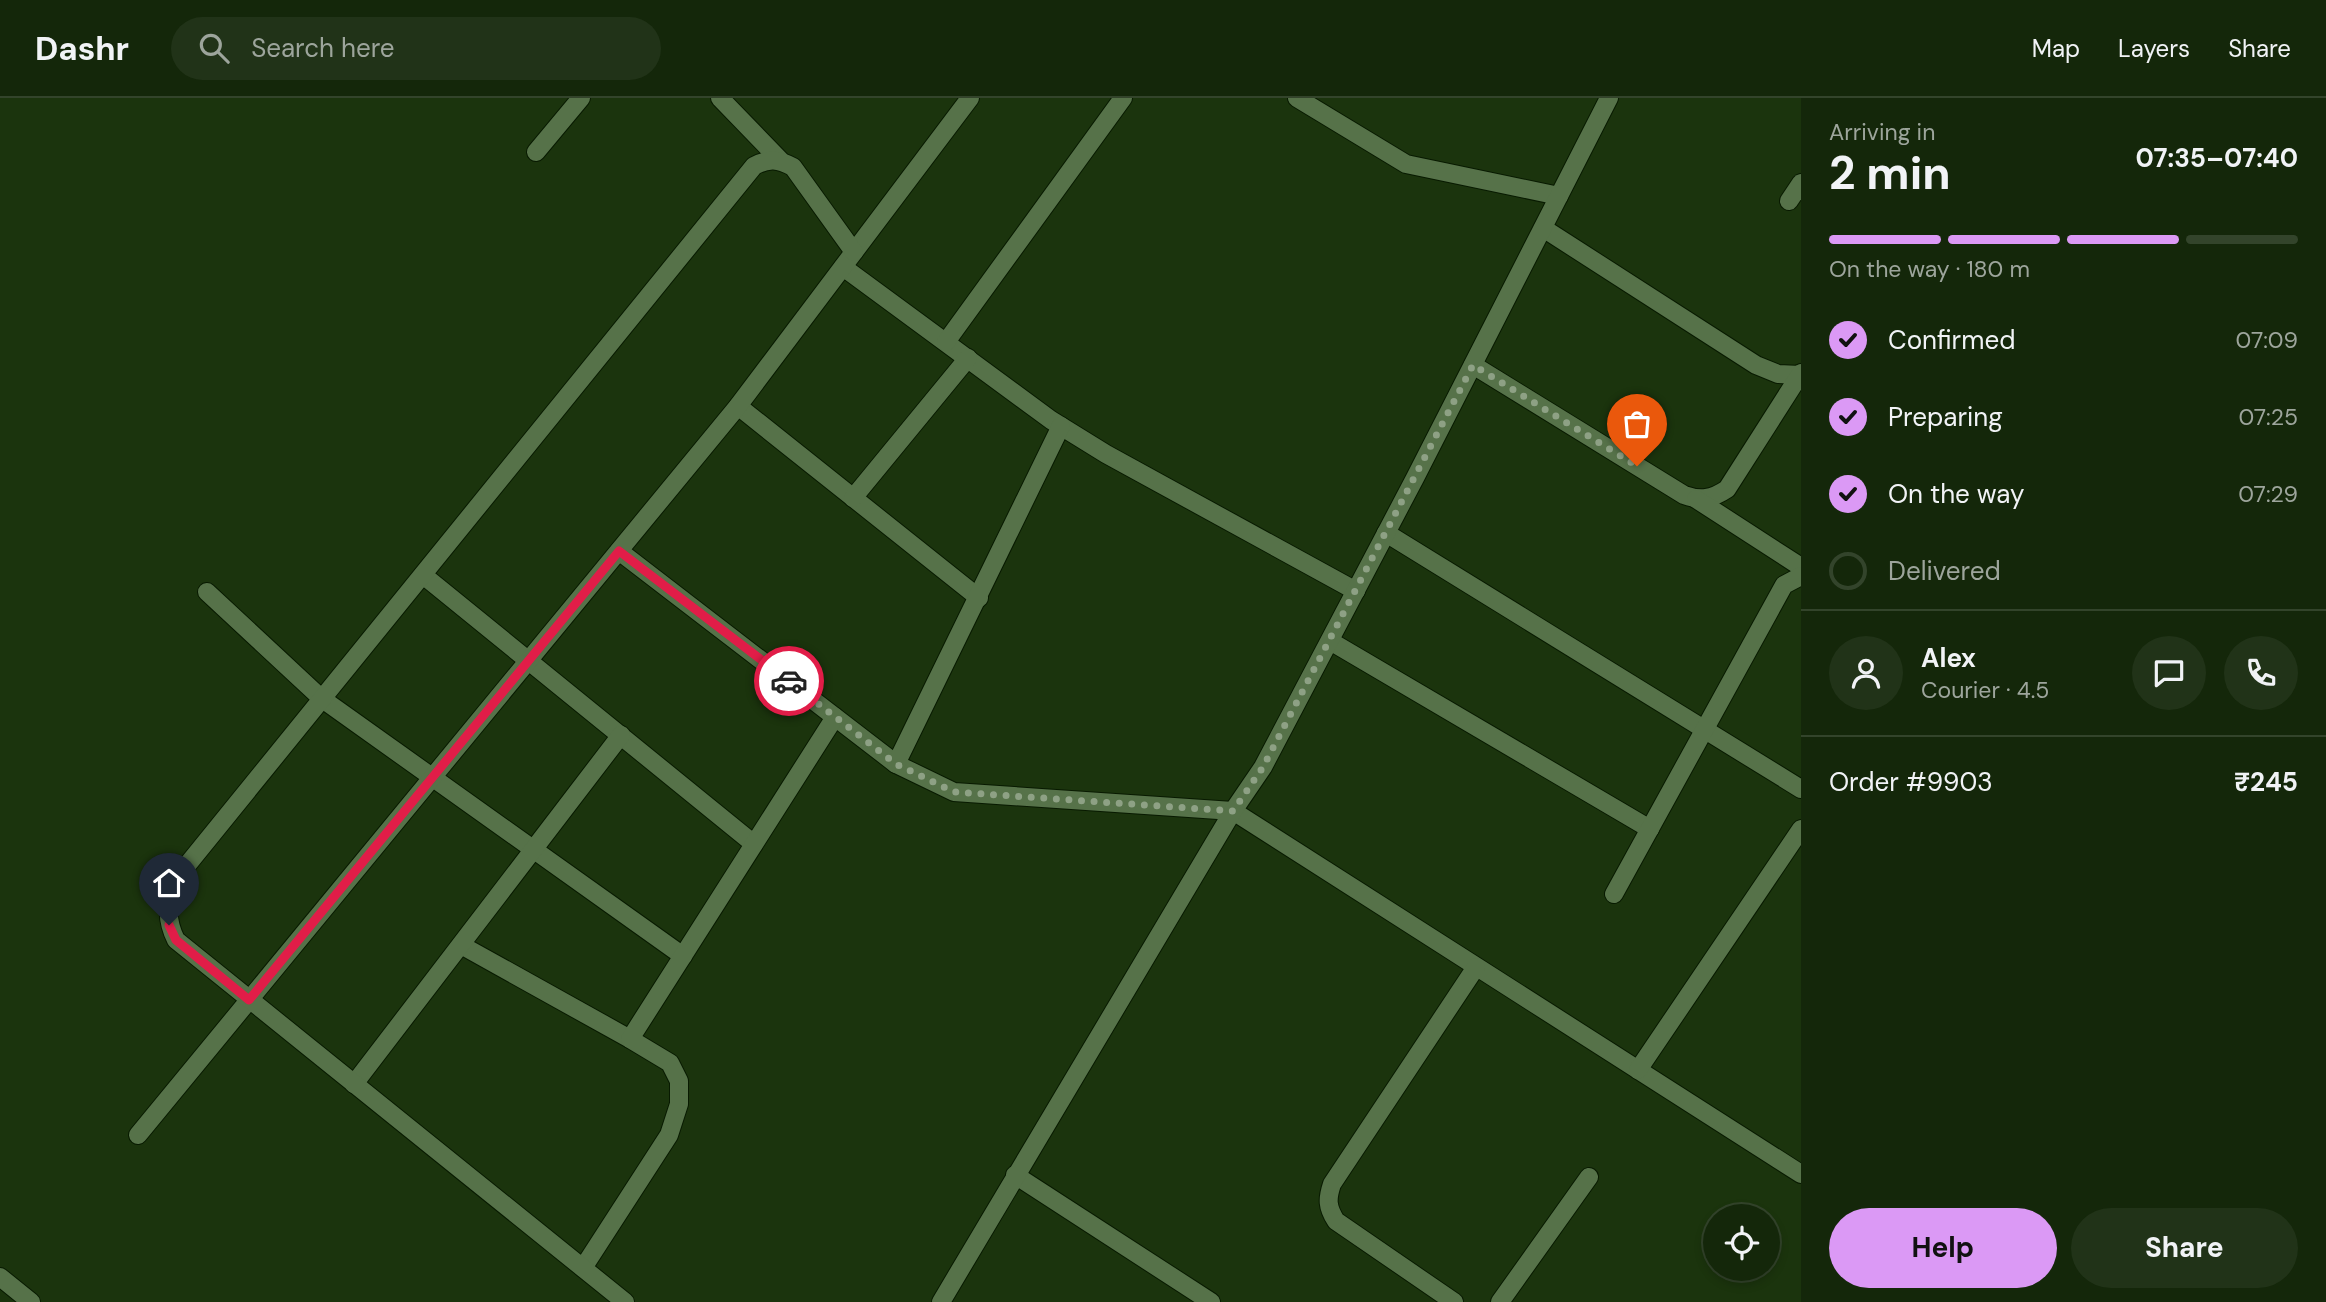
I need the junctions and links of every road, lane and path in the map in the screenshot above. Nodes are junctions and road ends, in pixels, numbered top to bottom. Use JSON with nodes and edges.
{"nodes":[{"id":1,"x":581,"y":98,"type":"edge"},
{"id":2,"x":720,"y":98,"type":"edge"},
{"id":3,"x":970,"y":98,"type":"edge"},
{"id":4,"x":1123,"y":98,"type":"edge"},
{"id":5,"x":1297,"y":98,"type":"edge"},
{"id":6,"x":1609,"y":98,"type":"edge"},
{"id":7,"x":536,"y":152,"type":"dead end"},
{"id":8,"x":780,"y":160,"type":"junction"},
{"id":9,"x":1801,"y":183,"type":"edge"},
{"id":10,"x":1559,"y":196,"type":"junction"},
{"id":11,"x":1789,"y":201,"type":"dead end"},
{"id":12,"x":1543,"y":228,"type":"junction"},
{"id":13,"x":849,"y":259,"type":"junction"},
{"id":14,"x":946,"y":342,"type":"junction"},
{"id":15,"x":968,"y":358,"type":"junction"},
{"id":16,"x":1473,"y":365,"type":"junction"},
{"id":17,"x":1801,"y":374,"type":"edge"},
{"id":18,"x":738,"y":406,"type":"junction"},
{"id":19,"x":1061,"y":426,"type":"junction"},
{"id":20,"x":853,"y":498,"type":"junction"},
{"id":21,"x":1696,"y":499,"type":"junction"},
{"id":22,"x":1386,"y":533,"type":"junction"},
{"id":23,"x":619,"y":551,"type":"junction"},
{"id":24,"x":1801,"y":567,"type":"edge"},
{"id":25,"x":423,"y":575,"type":"junction"},
{"id":26,"x":1801,"y":576,"type":"edge"},
{"id":27,"x":1356,"y":591,"type":"junction"},
{"id":28,"x":207,"y":592,"type":"dead end"},
{"id":29,"x":979,"y":598,"type":"junction"},
{"id":30,"x":1330,"y":641,"type":"junction"},
{"id":31,"x":528,"y":660,"type":"junction"},
{"id":32,"x":321,"y":698,"type":"junction"},
{"id":33,"x":835,"y":717,"type":"junction"},
{"id":34,"x":1705,"y":731,"type":"junction"},
{"id":35,"x":621,"y":735,"type":"junction"},
{"id":36,"x":896,"y":764,"type":"junction"},
{"id":37,"x":432,"y":778,"type":"junction"},
{"id":38,"x":1801,"y":789,"type":"edge"},
{"id":39,"x":1233,"y":811,"type":"junction"},
{"id":40,"x":1650,"y":829,"type":"junction"},
{"id":41,"x":1801,"y":829,"type":"edge"},
{"id":42,"x":754,"y":844,"type":"junction"},
{"id":43,"x":533,"y":849,"type":"junction"},
{"id":44,"x":1614,"y":894,"type":"dead end"},
{"id":45,"x":461,"y":945,"type":"junction"},
{"id":46,"x":683,"y":956,"type":"junction"},
{"id":47,"x":1476,"y":967,"type":"junction"},
{"id":48,"x":249,"y":1000,"type":"junction"},
{"id":49,"x":630,"y":1039,"type":"junction"},
{"id":50,"x":1638,"y":1070,"type":"junction"},
{"id":51,"x":354,"y":1084,"type":"junction"},
{"id":52,"x":138,"y":1135,"type":"dead end"},
{"id":53,"x":1801,"y":1174,"type":"edge"},
{"id":54,"x":1015,"y":1175,"type":"junction"},
{"id":55,"x":1589,"y":1177,"type":"dead end"},
{"id":56,"x":583,"y":1268,"type":"junction"},
{"id":57,"x":0,"y":1277,"type":"edge"},
{"id":58,"x":31,"y":1302,"type":"edge"},
{"id":59,"x":625,"y":1302,"type":"edge"},
{"id":60,"x":941,"y":1302,"type":"edge"},
{"id":61,"x":1211,"y":1302,"type":"edge"},
{"id":62,"x":1454,"y":1302,"type":"edge"},
{"id":63,"x":1500,"y":1302,"type":"edge"}],
"edges":[{"from":1,"to":7,"type":"street"},
{"from":2,"to":8,"type":"street"},
{"from":3,"to":13,"type":"street"},
{"from":4,"to":14,"type":"street"},
{"from":5,"to":10,"type":"street"},
{"from":6,"to":10,"type":"street"},
{"from":8,"to":13,"type":"street"},
{"from":8,"to":25,"type":"street"},
{"from":9,"to":11,"type":"street"},
{"from":10,"to":12,"type":"street"},
{"from":12,"to":16,"type":"street"},
{"from":12,"to":17,"type":"street"},
{"from":13,"to":14,"type":"street"},
{"from":13,"to":18,"type":"street"},
{"from":14,"to":15,"type":"street"},
{"from":15,"to":19,"type":"street"},
{"from":15,"to":20,"type":"street"},
{"from":16,"to":21,"type":"street"},
{"from":16,"to":22,"type":"street"},
{"from":17,"to":21,"type":"street"},
{"from":18,"to":20,"type":"street"},
{"from":18,"to":23,"type":"street"},
{"from":19,"to":27,"type":"street"},
{"from":19,"to":29,"type":"street"},
{"from":20,"to":29,"type":"street"},
{"from":21,"to":24,"type":"street"},
{"from":22,"to":27,"type":"street"},
{"from":22,"to":34,"type":"street"},
{"from":23,"to":31,"type":"street"},
{"from":23,"to":33,"type":"street"},
{"from":25,"to":31,"type":"street"},
{"from":25,"to":32,"type":"street"},
{"from":26,"to":34,"type":"street"},
{"from":27,"to":30,"type":"street"},
{"from":28,"to":32,"type":"street"},
{"from":29,"to":36,"type":"street"},
{"from":30,"to":39,"type":"street"},
{"from":30,"to":40,"type":"street"},
{"from":31,"to":35,"type":"street"},
{"from":31,"to":37,"type":"street"},
{"from":32,"to":37,"type":"street"},
{"from":32,"to":48,"type":"street"},
{"from":33,"to":36,"type":"street"},
{"from":33,"to":42,"type":"street"},
{"from":34,"to":38,"type":"street"},
{"from":34,"to":40,"type":"street"},
{"from":35,"to":42,"type":"street"},
{"from":35,"to":43,"type":"street"},
{"from":36,"to":39,"type":"street"},
{"from":37,"to":43,"type":"street"},
{"from":37,"to":48,"type":"street"},
{"from":39,"to":47,"type":"street"},
{"from":39,"to":54,"type":"street"},
{"from":40,"to":44,"type":"street"},
{"from":41,"to":50,"type":"street"},
{"from":42,"to":46,"type":"street"},
{"from":43,"to":45,"type":"street"},
{"from":43,"to":46,"type":"street"},
{"from":45,"to":49,"type":"street"},
{"from":45,"to":51,"type":"street"},
{"from":46,"to":49,"type":"street"},
{"from":47,"to":50,"type":"street"},
{"from":47,"to":62,"type":"street"},
{"from":48,"to":51,"type":"street"},
{"from":48,"to":52,"type":"street"},
{"from":49,"to":56,"type":"street"},
{"from":50,"to":53,"type":"street"},
{"from":51,"to":56,"type":"street"},
{"from":54,"to":60,"type":"street"},
{"from":54,"to":61,"type":"street"},
{"from":55,"to":63,"type":"street"},
{"from":56,"to":59,"type":"street"},
{"from":57,"to":58,"type":"street"}]}
